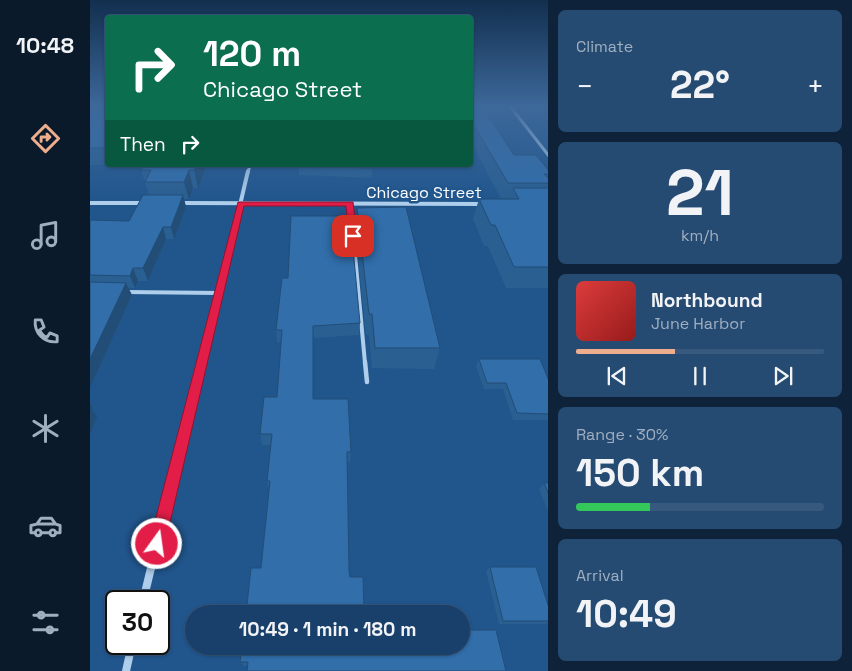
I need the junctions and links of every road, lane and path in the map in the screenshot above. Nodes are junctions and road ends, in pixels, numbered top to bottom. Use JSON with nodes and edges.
{"nodes":[{"id":1,"x":534,"y":137,"type":"edge"},
{"id":2,"x":548,"y":156,"type":"edge"},
{"id":3,"x":249,"y":167,"type":"edge"},
{"id":4,"x":90,"y":203,"type":"edge"},
{"id":5,"x":147,"y":203,"type":"edge"},
{"id":6,"x":176,"y":203,"type":"edge"},
{"id":7,"x":240,"y":204,"type":"junction"},
{"id":8,"x":350,"y":204,"type":"junction"},
{"id":9,"x":492,"y":204,"type":"edge"},
{"id":10,"x":118,"y":292,"type":"edge"},
{"id":11,"x":218,"y":293,"type":"junction"},
{"id":12,"x":367,"y":382,"type":"dead end"},
{"id":13,"x":146,"y":590,"type":"edge"},
{"id":14,"x":130,"y":655,"type":"edge"},
{"id":15,"x":126,"y":671,"type":"edge"}],
"edges":[{"from":1,"to":2,"type":"street"},
{"from":3,"to":7,"type":"street"},
{"from":4,"to":5,"type":"street"},
{"from":6,"to":7,"type":"street","name":"Chicago Street"},
{"from":7,"to":8,"type":"street","name":"Chicago Street"},
{"from":7,"to":11,"type":"street"},
{"from":8,"to":9,"type":"street","name":"Chicago Street"},
{"from":8,"to":12,"type":"lane"},
{"from":10,"to":11,"type":"lane"},
{"from":11,"to":13,"type":"street"},
{"from":14,"to":15,"type":"street"}]}
